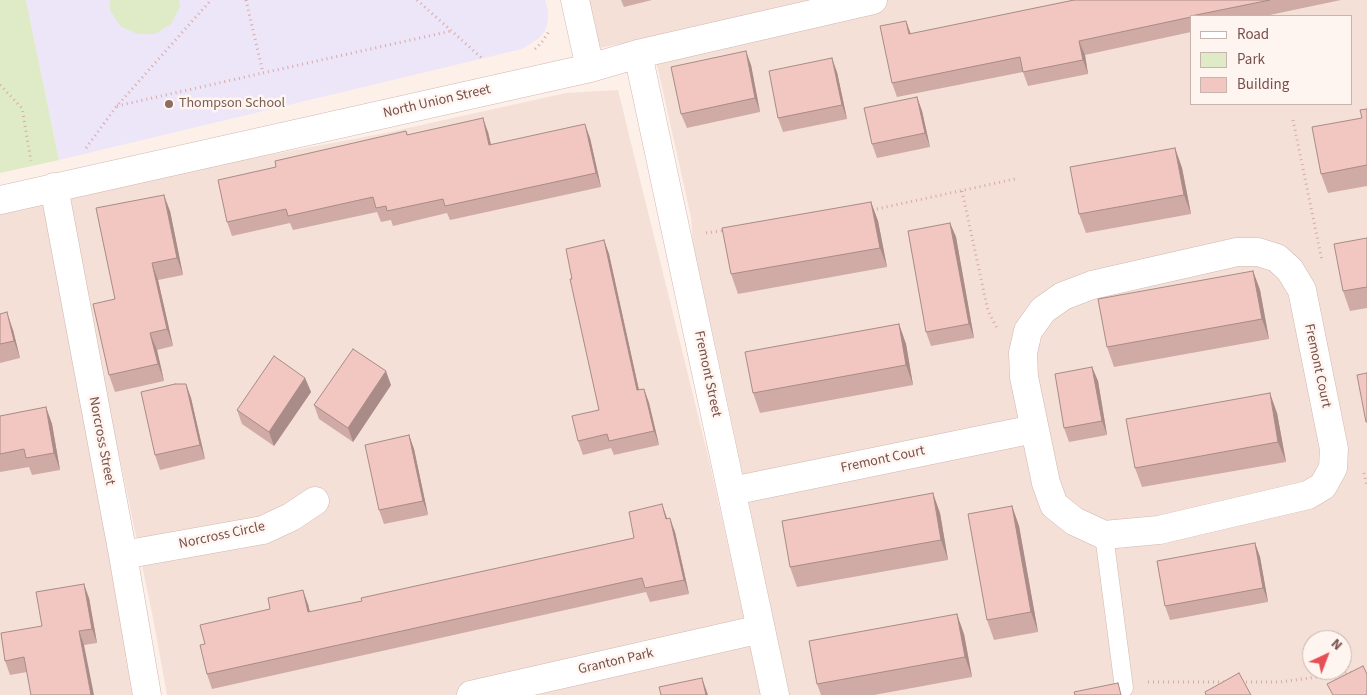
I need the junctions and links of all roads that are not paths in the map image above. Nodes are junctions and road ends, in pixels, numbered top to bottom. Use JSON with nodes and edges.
{"nodes":[{"id":1,"x":575,"y":0,"type":"edge"},
{"id":2,"x":873,"y":0,"type":"edge"},
{"id":3,"x":638,"y":54,"type":"junction"},
{"id":4,"x":590,"y":68,"type":"junction"},
{"id":5,"x":45,"y":190,"type":"junction"},
{"id":6,"x":0,"y":200,"type":"edge"},
{"id":7,"x":1034,"y":429,"type":"junction"},
{"id":8,"x":732,"y":491,"type":"junction"},
{"id":9,"x":314,"y":501,"type":"dead end"},
{"id":10,"x":1104,"y":536,"type":"junction"},
{"id":11,"x":122,"y":555,"type":"junction"},
{"id":12,"x":761,"y":629,"type":"junction"},
{"id":13,"x":1124,"y":688,"type":"road end"},
{"id":14,"x":147,"y":695,"type":"edge"},
{"id":15,"x":471,"y":695,"type":"edge"},
{"id":16,"x":775,"y":695,"type":"edge"}],
"edges":[{"from":1,"to":4,"type":"street"},
{"from":2,"to":3,"type":"street","name":"North Union Street"},
{"from":3,"to":4,"type":"street","name":"North Union Street"},
{"from":3,"to":8,"type":"street","name":"Fremont Street"},
{"from":4,"to":5,"type":"street","name":"North Union Street"},
{"from":5,"to":6,"type":"street","name":"North Union Street"},
{"from":5,"to":11,"type":"street","name":"Norcross Street"},
{"from":7,"to":8,"type":"street","name":"Fremont Court"},
{"from":7,"to":10,"type":"street","name":"Fremont Court"},
{"from":7,"to":10,"type":"street","name":"Fremont Court"},
{"from":8,"to":12,"type":"street","name":"Fremont Street"},
{"from":9,"to":11,"type":"street","name":"Norcross Circle"},
{"from":10,"to":13,"type":"lane"},
{"from":11,"to":14,"type":"street","name":"Norcross Street"},
{"from":12,"to":15,"type":"street","name":"Granton Park"},
{"from":12,"to":16,"type":"street","name":"Fremont Street"}]}
